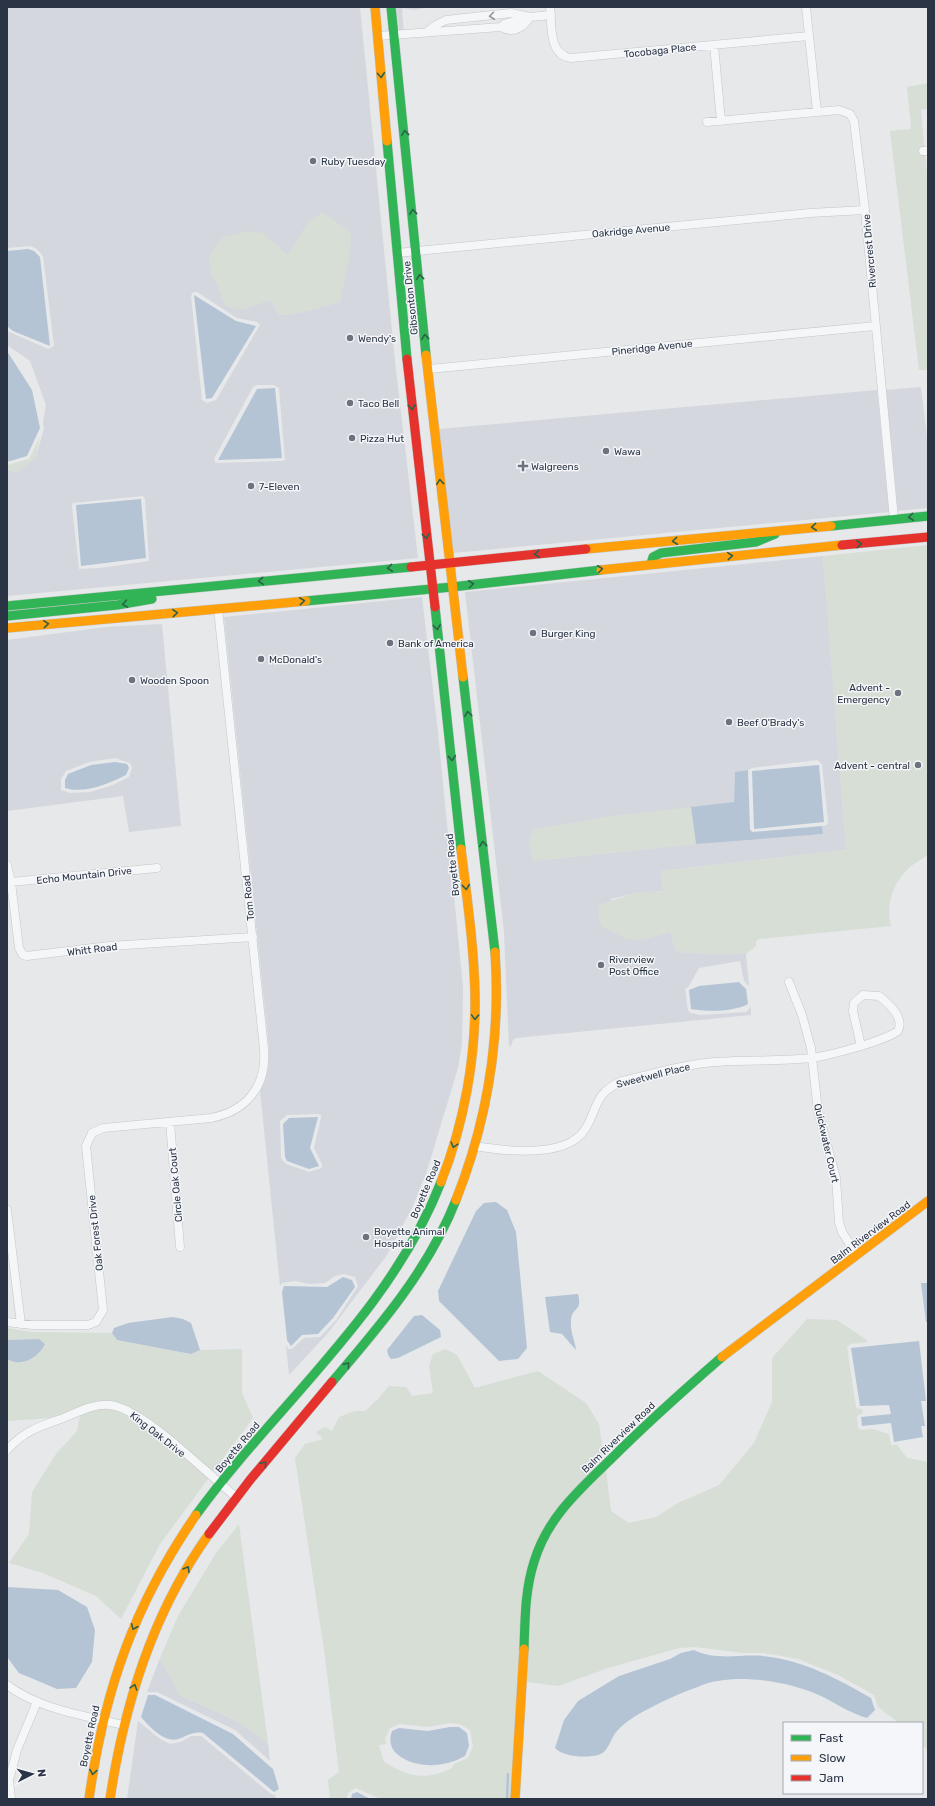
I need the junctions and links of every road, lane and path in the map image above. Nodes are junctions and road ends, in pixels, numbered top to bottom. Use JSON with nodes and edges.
{"nodes":[{"id":1,"x":374,"y":7,"type":"edge"},
{"id":2,"x":391,"y":7,"type":"edge"},
{"id":3,"x":806,"y":7,"type":"edge"},
{"id":4,"x":551,"y":11,"type":"edge"},
{"id":5,"x":530,"y":17,"type":"junction"},
{"id":6,"x":428,"y":32,"type":"junction"},
{"id":7,"x":378,"y":36,"type":"junction"},
{"id":8,"x":394,"y":36,"type":"junction"},
{"id":9,"x":809,"y":36,"type":"junction"},
{"id":10,"x":714,"y":45,"type":"junction"},
{"id":11,"x":817,"y":112,"type":"junction"},
{"id":12,"x":721,"y":121,"type":"junction"},
{"id":13,"x":707,"y":122,"type":"dead end"},
{"id":14,"x":865,"y":210,"type":"junction"},
{"id":15,"x":417,"y":251,"type":"junction"},
{"id":16,"x":397,"y":253,"type":"junction"},
{"id":17,"x":876,"y":326,"type":"junction"},
{"id":18,"x":428,"y":369,"type":"junction"},
{"id":19,"x":928,"y":516,"type":"edge"},
{"id":20,"x":783,"y":530,"type":"junction"},
{"id":21,"x":895,"y":530,"type":"junction"},
{"id":22,"x":928,"y":537,"type":"edge"},
{"id":23,"x":449,"y":562,"type":"junction"},
{"id":24,"x":429,"y":564,"type":"junction"},
{"id":25,"x":651,"y":564,"type":"junction"},
{"id":26,"x":452,"y":586,"type":"junction"},
{"id":27,"x":432,"y":588,"type":"junction"},
{"id":28,"x":176,"y":589,"type":"junction"},
{"id":29,"x":7,"y":606,"type":"edge"},
{"id":30,"x":218,"y":609,"type":"junction"},
{"id":31,"x":7,"y":616,"type":"edge"},
{"id":32,"x":7,"y":628,"type":"edge"},
{"id":33,"x":7,"y":865,"type":"edge"},
{"id":34,"x":157,"y":868,"type":"dead end"},
{"id":35,"x":11,"y":882,"type":"junction"},
{"id":36,"x":253,"y":937,"type":"junction"},
{"id":37,"x":789,"y":982,"type":"dead end"},
{"id":38,"x":861,"y":1046,"type":"junction"},
{"id":39,"x":812,"y":1058,"type":"junction"},
{"id":40,"x":170,"y":1122,"type":"junction"},
{"id":41,"x":475,"y":1146,"type":"junction"},
{"id":42,"x":928,"y":1201,"type":"edge"},
{"id":43,"x":7,"y":1210,"type":"edge"},
{"id":44,"x":180,"y":1247,"type":"dead end"},
{"id":45,"x":857,"y":1255,"type":"junction"},
{"id":46,"x":7,"y":1322,"type":"edge"},
{"id":47,"x":21,"y":1324,"type":"junction"},
{"id":48,"x":7,"y":1450,"type":"edge"},
{"id":49,"x":220,"y":1484,"type":"junction"},
{"id":50,"x":236,"y":1497,"type":"junction"},
{"id":51,"x":7,"y":1685,"type":"edge"},
{"id":52,"x":37,"y":1702,"type":"junction"},
{"id":53,"x":103,"y":1720,"type":"junction"},
{"id":54,"x":123,"y":1725,"type":"junction"},
{"id":55,"x":11,"y":1799,"type":"edge"},
{"id":56,"x":89,"y":1799,"type":"edge"},
{"id":57,"x":110,"y":1799,"type":"edge"},
{"id":58,"x":515,"y":1799,"type":"edge"}],
"edges":[{"from":1,"to":7,"type":"main road","name":"Gibsonton Drive"},
{"from":2,"to":8,"type":"main road","name":"Gibsonton Drive"},
{"from":3,"to":9,"type":"street"},
{"from":4,"to":5,"type":"street"},
{"from":4,"to":10,"type":"street","name":"Tocobaga Place"},
{"from":5,"to":6,"type":"street","one_way":true},
{"from":5,"to":6,"type":"street"},
{"from":6,"to":8,"type":"street"},
{"from":7,"to":8,"type":"street"},
{"from":7,"to":16,"type":"main road","name":"Gibsonton Drive","one_way":true},
{"from":15,"to":8,"type":"main road","name":"Gibsonton Drive","one_way":true},
{"from":9,"to":10,"type":"street","name":"Tocobaga Place"},
{"from":9,"to":11,"type":"street"},
{"from":10,"to":12,"type":"street"},
{"from":11,"to":12,"type":"street","name":"Rivercrest Drive"},
{"from":11,"to":14,"type":"street","name":"Rivercrest Drive"},
{"from":12,"to":13,"type":"street","name":"Rivercrest Drive"},
{"from":14,"to":15,"type":"street","name":"Oakridge Avenue"},
{"from":14,"to":17,"type":"street","name":"Rivercrest Drive"},
{"from":15,"to":16,"type":"street","name":"Oakridge Avenue"},
{"from":18,"to":15,"type":"main road","name":"Gibsonton Drive","one_way":true},
{"from":16,"to":24,"type":"main road","name":"Gibsonton Drive","one_way":true},
{"from":17,"to":18,"type":"street","name":"Pineridge Avenue"},
{"from":17,"to":21,"type":"street","name":"Rivercrest Drive"},
{"from":23,"to":18,"type":"main road","name":"Gibsonton Drive","one_way":true},
{"from":19,"to":21,"type":"main road","one_way":true},
{"from":21,"to":20,"type":"main road","one_way":true},
{"from":20,"to":23,"type":"main road","one_way":true},
{"from":20,"to":25,"type":"main road"},
{"from":21,"to":22,"type":"main road"},
{"from":25,"to":21,"type":"main road","one_way":true},
{"from":23,"to":24,"type":"main road"},
{"from":23,"to":26,"type":"main road","name":"Gibsonton Drive"},
{"from":24,"to":27,"type":"main road","name":"Boyette Road"},
{"from":24,"to":28,"type":"main road","one_way":true},
{"from":26,"to":25,"type":"main road","one_way":true},
{"from":26,"to":27,"type":"main road"},
{"from":41,"to":26,"type":"main road","one_way":true},
{"from":30,"to":27,"type":"main road","one_way":true},
{"from":27,"to":49,"type":"main road","name":"Boyette Road","one_way":true},
{"from":28,"to":29,"type":"main road"},
{"from":28,"to":31,"type":"main road","one_way":true},
{"from":32,"to":30,"type":"main road","one_way":true},
{"from":30,"to":36,"type":"street","name":"Tom Road"},
{"from":33,"to":35,"type":"street","name":"Whitt Road"},
{"from":34,"to":35,"type":"street","name":"Echo Mountain Drive"},
{"from":35,"to":36,"type":"street","name":"Whitt Road"},
{"from":36,"to":40,"type":"street","name":"Tom Road"},
{"from":37,"to":39,"type":"street","name":"Quickwater Court"},
{"from":38,"to":38,"type":"street","name":"Sweetwell Place"},
{"from":38,"to":39,"type":"street","name":"Sweetwell Place"},
{"from":39,"to":41,"type":"street","name":"Sweetwell Place"},
{"from":39,"to":45,"type":"street","name":"Quickwater Court"},
{"from":40,"to":44,"type":"street","name":"Circle Oak Court"},
{"from":40,"to":47,"type":"street","name":"Oak Forest Drive"},
{"from":50,"to":41,"type":"main road","one_way":true},
{"from":42,"to":45,"type":"main road","name":"Balm Riverview Road"},
{"from":43,"to":47,"type":"street"},
{"from":45,"to":58,"type":"main road","name":"Balm Riverview Road"},
{"from":46,"to":47,"type":"street","name":"Oak Forest Drive"},
{"from":48,"to":49,"type":"street","name":"King Oak Drive"},
{"from":49,"to":50,"type":"street","name":"King Oak Drive"},
{"from":49,"to":53,"type":"main road","name":"Boyette Road","one_way":true},
{"from":54,"to":50,"type":"main road","one_way":true},
{"from":51,"to":52,"type":"street"},
{"from":52,"to":53,"type":"street"},
{"from":52,"to":55,"type":"street"},
{"from":53,"to":54,"type":"street"},
{"from":53,"to":56,"type":"main road","name":"Boyette Road","one_way":true},
{"from":54,"to":57,"type":"main road"}]}
